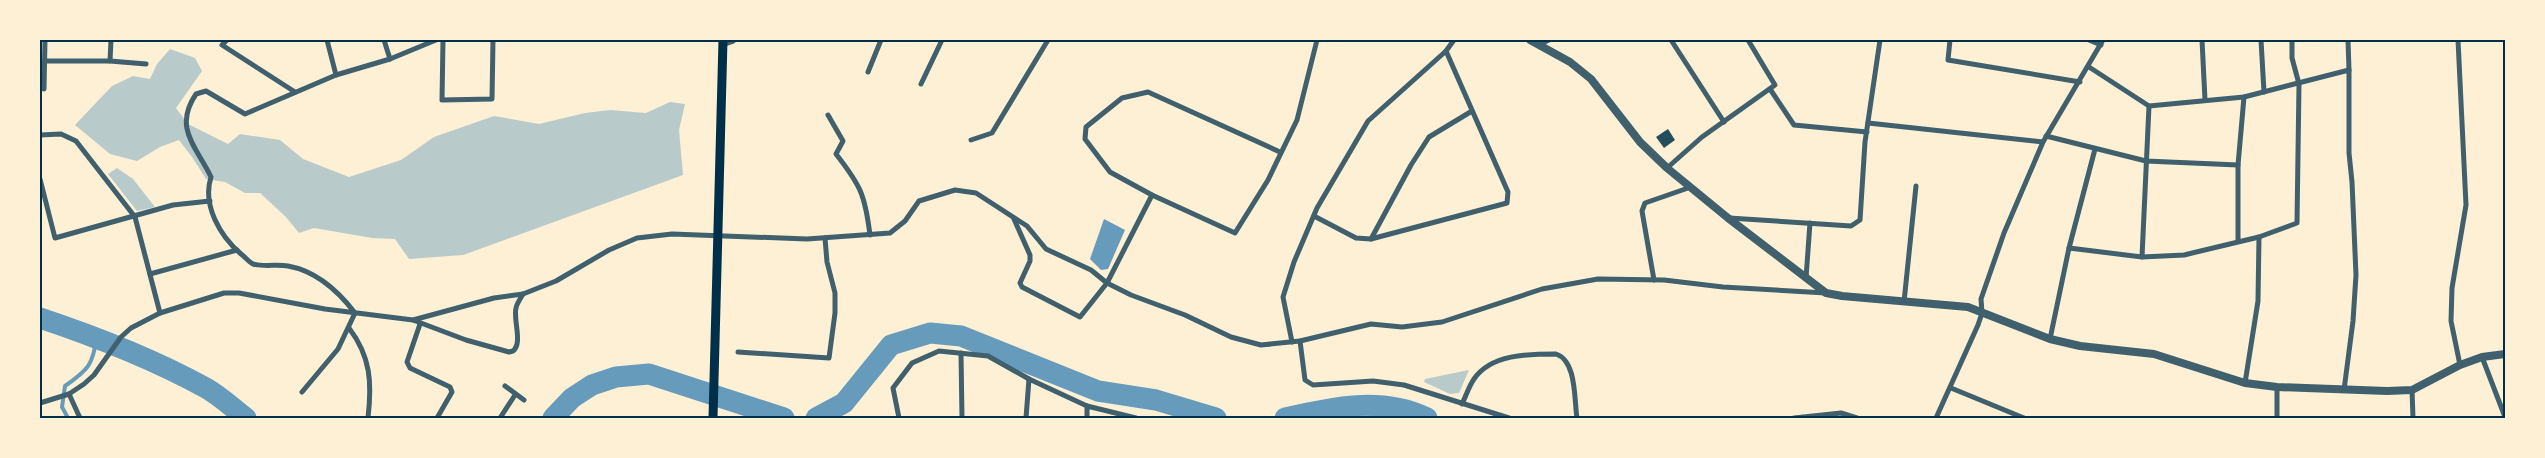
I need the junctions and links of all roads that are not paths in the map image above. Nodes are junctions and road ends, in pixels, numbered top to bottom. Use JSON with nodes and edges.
{"nodes":[{"id":1,"x":45,"y":40,"type":"edge"},
{"id":2,"x":111,"y":40,"type":"edge"},
{"id":3,"x":216,"y":40,"type":"edge"},
{"id":4,"x":227,"y":40,"type":"edge"},
{"id":5,"x":327,"y":40,"type":"edge"},
{"id":6,"x":384,"y":40,"type":"edge"},
{"id":7,"x":436,"y":40,"type":"edge"},
{"id":8,"x":443,"y":40,"type":"edge"},
{"id":9,"x":493,"y":40,"type":"edge"},
{"id":10,"x":732,"y":40,"type":"edge"},
{"id":11,"x":881,"y":40,"type":"edge"},
{"id":12,"x":942,"y":40,"type":"edge"},
{"id":13,"x":1048,"y":40,"type":"edge"},
{"id":14,"x":1316,"y":40,"type":"edge"},
{"id":15,"x":1454,"y":40,"type":"edge"},
{"id":16,"x":1530,"y":40,"type":"edge"},
{"id":17,"x":1549,"y":40,"type":"edge"},
{"id":18,"x":1671,"y":40,"type":"edge"},
{"id":19,"x":1748,"y":40,"type":"edge"},
{"id":20,"x":1880,"y":40,"type":"edge"},
{"id":21,"x":1950,"y":40,"type":"edge"},
{"id":22,"x":2089,"y":40,"type":"edge"},
{"id":23,"x":2202,"y":40,"type":"edge"},
{"id":24,"x":2261,"y":40,"type":"edge"},
{"id":25,"x":2292,"y":40,"type":"edge"},
{"id":26,"x":2348,"y":40,"type":"edge"},
{"id":27,"x":2458,"y":40,"type":"edge"},
{"id":28,"x":723,"y":41,"type":"edge"},
{"id":29,"x":2102,"y":42,"type":"edge"},
{"id":30,"x":1540,"y":44,"type":"junction"},
{"id":31,"x":222,"y":45,"type":"junction"},
{"id":32,"x":1446,"y":51,"type":"junction"},
{"id":33,"x":390,"y":59,"type":"junction"},
{"id":34,"x":45,"y":61,"type":"junction"},
{"id":35,"x":110,"y":61,"type":"junction"},
{"id":36,"x":146,"y":64,"type":"dead end"},
{"id":37,"x":2089,"y":67,"type":"junction"},
{"id":38,"x":2349,"y":70,"type":"junction"},
{"id":39,"x":868,"y":72,"type":"dead end"},
{"id":40,"x":336,"y":75,"type":"junction"},
{"id":41,"x":2080,"y":82,"type":"junction"},
{"id":42,"x":921,"y":84,"type":"dead end"},
{"id":43,"x":2299,"y":84,"type":"junction"},
{"id":44,"x":44,"y":89,"type":"dead end"},
{"id":45,"x":1770,"y":89,"type":"junction"},
{"id":46,"x":295,"y":92,"type":"junction"},
{"id":47,"x":2264,"y":92,"type":"junction"},
{"id":48,"x":2244,"y":96,"type":"junction"},
{"id":49,"x":2205,"y":100,"type":"junction"},
{"id":50,"x":2149,"y":106,"type":"junction"},
{"id":51,"x":1472,"y":111,"type":"junction"},
{"id":52,"x":828,"y":115,"type":"dead end"},
{"id":53,"x":1724,"y":122,"type":"junction"},
{"id":54,"x":1868,"y":122,"type":"junction"},
{"id":55,"x":1867,"y":132,"type":"junction"},
{"id":56,"x":40,"y":135,"type":"edge"},
{"id":57,"x":2046,"y":136,"type":"junction"},
{"id":58,"x":971,"y":140,"type":"dead end"},
{"id":59,"x":2043,"y":142,"type":"junction"},
{"id":60,"x":2095,"y":149,"type":"junction"},
{"id":61,"x":1280,"y":152,"type":"junction"},
{"id":62,"x":2146,"y":161,"type":"junction"},
{"id":63,"x":2238,"y":165,"type":"junction"},
{"id":64,"x":1667,"y":168,"type":"junction"},
{"id":65,"x":40,"y":179,"type":"edge"},
{"id":66,"x":1916,"y":186,"type":"dead end"},
{"id":67,"x":1691,"y":187,"type":"junction"},
{"id":68,"x":1152,"y":195,"type":"junction"},
{"id":69,"x":210,"y":201,"type":"junction"},
{"id":70,"x":1314,"y":216,"type":"junction"},
{"id":71,"x":135,"y":217,"type":"junction"},
{"id":72,"x":1014,"y":217,"type":"junction"},
{"id":73,"x":1728,"y":218,"type":"junction"},
{"id":74,"x":1810,"y":223,"type":"junction"},
{"id":75,"x":870,"y":235,"type":"junction"},
{"id":76,"x":717,"y":237,"type":"junction"},
{"id":77,"x":2258,"y":237,"type":"junction"},
{"id":78,"x":824,"y":238,"type":"junction"},
{"id":79,"x":1371,"y":239,"type":"junction"},
{"id":80,"x":2238,"y":241,"type":"junction"},
{"id":81,"x":2069,"y":248,"type":"junction"},
{"id":82,"x":237,"y":250,"type":"junction"},
{"id":83,"x":2142,"y":256,"type":"junction"},
{"id":84,"x":150,"y":274,"type":"junction"},
{"id":85,"x":1806,"y":278,"type":"junction"},
{"id":86,"x":1654,"y":280,"type":"junction"},
{"id":87,"x":1107,"y":283,"type":"junction"},
{"id":88,"x":1826,"y":293,"type":"junction"},
{"id":89,"x":524,"y":294,"type":"junction"},
{"id":90,"x":1904,"y":302,"type":"junction"},
{"id":91,"x":160,"y":313,"type":"junction"},
{"id":92,"x":356,"y":313,"type":"junction"},
{"id":93,"x":1982,"y":313,"type":"junction"},
{"id":94,"x":413,"y":320,"type":"junction"},
{"id":95,"x":420,"y":324,"type":"junction"},
{"id":96,"x":349,"y":328,"type":"junction"},
{"id":97,"x":2050,"y":340,"type":"junction"},
{"id":98,"x":1300,"y":341,"type":"junction"},
{"id":99,"x":1292,"y":342,"type":"junction"},
{"id":100,"x":738,"y":352,"type":"dead end"},
{"id":101,"x":961,"y":353,"type":"junction"},
{"id":102,"x":2505,"y":354,"type":"edge"},
{"id":103,"x":2482,"y":357,"type":"junction"},
{"id":104,"x":2460,"y":365,"type":"junction"},
{"id":105,"x":1029,"y":379,"type":"junction"},
{"id":106,"x":2245,"y":383,"type":"junction"},
{"id":107,"x":505,"y":386,"type":"dead end"},
{"id":108,"x":2277,"y":387,"type":"junction"},
{"id":109,"x":1951,"y":388,"type":"junction"},
{"id":110,"x":2344,"y":390,"type":"junction"},
{"id":111,"x":2412,"y":390,"type":"junction"},
{"id":112,"x":302,"y":392,"type":"dead end"},
{"id":113,"x":69,"y":394,"type":"junction"},
{"id":114,"x":515,"y":395,"type":"junction"},
{"id":115,"x":524,"y":400,"type":"dead end"},
{"id":116,"x":40,"y":403,"type":"edge"},
{"id":117,"x":1462,"y":404,"type":"junction"},
{"id":118,"x":1087,"y":406,"type":"junction"},
{"id":119,"x":2505,"y":416,"type":"edge"},
{"id":120,"x":713,"y":417,"type":"edge"},
{"id":121,"x":80,"y":418,"type":"edge"},
{"id":122,"x":368,"y":418,"type":"edge"},
{"id":123,"x":437,"y":418,"type":"edge"},
{"id":124,"x":500,"y":418,"type":"edge"},
{"id":125,"x":899,"y":418,"type":"edge"},
{"id":126,"x":962,"y":418,"type":"edge"},
{"id":127,"x":1026,"y":418,"type":"edge"},
{"id":128,"x":1087,"y":418,"type":"edge"},
{"id":129,"x":1136,"y":418,"type":"edge"},
{"id":130,"x":1509,"y":418,"type":"edge"},
{"id":131,"x":1577,"y":418,"type":"edge"},
{"id":132,"x":1794,"y":418,"type":"edge"},
{"id":133,"x":1857,"y":418,"type":"edge"},
{"id":134,"x":1936,"y":418,"type":"edge"},
{"id":135,"x":2024,"y":418,"type":"edge"},
{"id":136,"x":2276,"y":418,"type":"edge"},
{"id":137,"x":2413,"y":418,"type":"edge"}],
"edges":[{"from":1,"to":34,"type":"street"},
{"from":2,"to":35,"type":"street"},
{"from":3,"to":31,"type":"street"},
{"from":4,"to":31,"type":"street"},
{"from":5,"to":40,"type":"street"},
{"from":6,"to":33,"type":"street"},
{"from":7,"to":33,"type":"street"},
{"from":8,"to":9,"type":"street"},
{"from":10,"to":28,"type":"street"},
{"from":11,"to":39,"type":"street"},
{"from":12,"to":42,"type":"street"},
{"from":13,"to":58,"type":"street"},
{"from":14,"to":61,"type":"street"},
{"from":15,"to":32,"type":"street"},
{"from":16,"to":30,"type":"street"},
{"from":17,"to":30,"type":"street"},
{"from":18,"to":53,"type":"street"},
{"from":19,"to":45,"type":"street"},
{"from":20,"to":54,"type":"street"},
{"from":21,"to":41,"type":"street"},
{"from":22,"to":29,"type":"street"},
{"from":23,"to":49,"type":"street"},
{"from":24,"to":47,"type":"street"},
{"from":25,"to":43,"type":"street"},
{"from":26,"to":38,"type":"street"},
{"from":27,"to":104,"type":"street"},
{"from":28,"to":76,"type":"main road"},
{"from":29,"to":37,"type":"street"},
{"from":30,"to":64,"type":"street"},
{"from":31,"to":46,"type":"street"},
{"from":32,"to":51,"type":"street"},
{"from":32,"to":70,"type":"street"},
{"from":33,"to":40,"type":"street"},
{"from":34,"to":35,"type":"street"},
{"from":34,"to":44,"type":"street"},
{"from":35,"to":36,"type":"street"},
{"from":37,"to":41,"type":"street"},
{"from":37,"to":50,"type":"street"},
{"from":38,"to":43,"type":"street"},
{"from":38,"to":110,"type":"street"},
{"from":40,"to":46,"type":"street"},
{"from":41,"to":57,"type":"street"},
{"from":43,"to":47,"type":"street"},
{"from":43,"to":77,"type":"street"},
{"from":45,"to":53,"type":"street"},
{"from":45,"to":55,"type":"street"},
{"from":46,"to":69,"type":"street"},
{"from":47,"to":48,"type":"street"},
{"from":48,"to":49,"type":"street"},
{"from":48,"to":63,"type":"street"},
{"from":49,"to":50,"type":"street"},
{"from":50,"to":62,"type":"street"},
{"from":51,"to":79,"type":"street"},
{"from":51,"to":79,"type":"street"},
{"from":52,"to":75,"type":"street"},
{"from":53,"to":64,"type":"street"},
{"from":54,"to":55,"type":"street"},
{"from":54,"to":59,"type":"street"},
{"from":55,"to":74,"type":"street"},
{"from":56,"to":71,"type":"street"},
{"from":57,"to":59,"type":"street"},
{"from":57,"to":60,"type":"street"},
{"from":59,"to":93,"type":"street"},
{"from":60,"to":62,"type":"street"},
{"from":60,"to":81,"type":"street"},
{"from":61,"to":68,"type":"street"},
{"from":61,"to":68,"type":"street"},
{"from":62,"to":63,"type":"street"},
{"from":62,"to":83,"type":"street"},
{"from":63,"to":80,"type":"street"},
{"from":64,"to":67,"type":"street"},
{"from":65,"to":71,"type":"street"},
{"from":66,"to":90,"type":"street"},
{"from":67,"to":73,"type":"street"},
{"from":67,"to":86,"type":"street"},
{"from":68,"to":87,"type":"street"},
{"from":69,"to":71,"type":"street"},
{"from":69,"to":82,"type":"street"},
{"from":70,"to":79,"type":"street"},
{"from":70,"to":99,"type":"street"},
{"from":71,"to":84,"type":"street"},
{"from":72,"to":75,"type":"street"},
{"from":72,"to":87,"type":"street"},
{"from":72,"to":87,"type":"street"},
{"from":73,"to":74,"type":"street"},
{"from":73,"to":85,"type":"street"},
{"from":74,"to":85,"type":"street"},
{"from":75,"to":78,"type":"street"},
{"from":76,"to":78,"type":"street"},
{"from":76,"to":89,"type":"street"},
{"from":76,"to":120,"type":"main road"},
{"from":77,"to":80,"type":"street"},
{"from":77,"to":106,"type":"street"},
{"from":78,"to":100,"type":"street"},
{"from":80,"to":83,"type":"street"},
{"from":81,"to":83,"type":"street"},
{"from":81,"to":97,"type":"street"},
{"from":82,"to":84,"type":"street"},
{"from":82,"to":92,"type":"street"},
{"from":84,"to":91,"type":"street"},
{"from":85,"to":88,"type":"street"},
{"from":86,"to":88,"type":"street"},
{"from":86,"to":98,"type":"street"},
{"from":87,"to":99,"type":"street"},
{"from":88,"to":90,"type":"street"},
{"from":89,"to":94,"type":"street"},
{"from":89,"to":95,"type":"street"},
{"from":90,"to":93,"type":"street"},
{"from":91,"to":92,"type":"street"},
{"from":91,"to":113,"type":"street"},
{"from":92,"to":94,"type":"street"},
{"from":92,"to":96,"type":"street"},
{"from":93,"to":97,"type":"street"},
{"from":93,"to":109,"type":"street"},
{"from":94,"to":95,"type":"street"},
{"from":95,"to":123,"type":"street"},
{"from":96,"to":112,"type":"street"},
{"from":96,"to":122,"type":"street"},
{"from":97,"to":106,"type":"street"},
{"from":98,"to":99,"type":"street"},
{"from":98,"to":117,"type":"street"},
{"from":101,"to":105,"type":"street"},
{"from":101,"to":125,"type":"street"},
{"from":101,"to":126,"type":"street"},
{"from":102,"to":103,"type":"street"},
{"from":103,"to":104,"type":"street"},
{"from":103,"to":119,"type":"street"},
{"from":104,"to":111,"type":"street"},
{"from":105,"to":118,"type":"street"},
{"from":105,"to":127,"type":"street"},
{"from":106,"to":108,"type":"street"},
{"from":107,"to":114,"type":"street"},
{"from":108,"to":110,"type":"street"},
{"from":108,"to":136,"type":"street"},
{"from":109,"to":134,"type":"street"},
{"from":109,"to":135,"type":"street"},
{"from":110,"to":111,"type":"street"},
{"from":111,"to":137,"type":"street"},
{"from":113,"to":116,"type":"street"},
{"from":113,"to":121,"type":"street"},
{"from":114,"to":115,"type":"street"},
{"from":114,"to":124,"type":"street"},
{"from":117,"to":130,"type":"street"},
{"from":117,"to":131,"type":"street"},
{"from":118,"to":128,"type":"street"},
{"from":118,"to":129,"type":"street"},
{"from":132,"to":133,"type":"street"}]}
